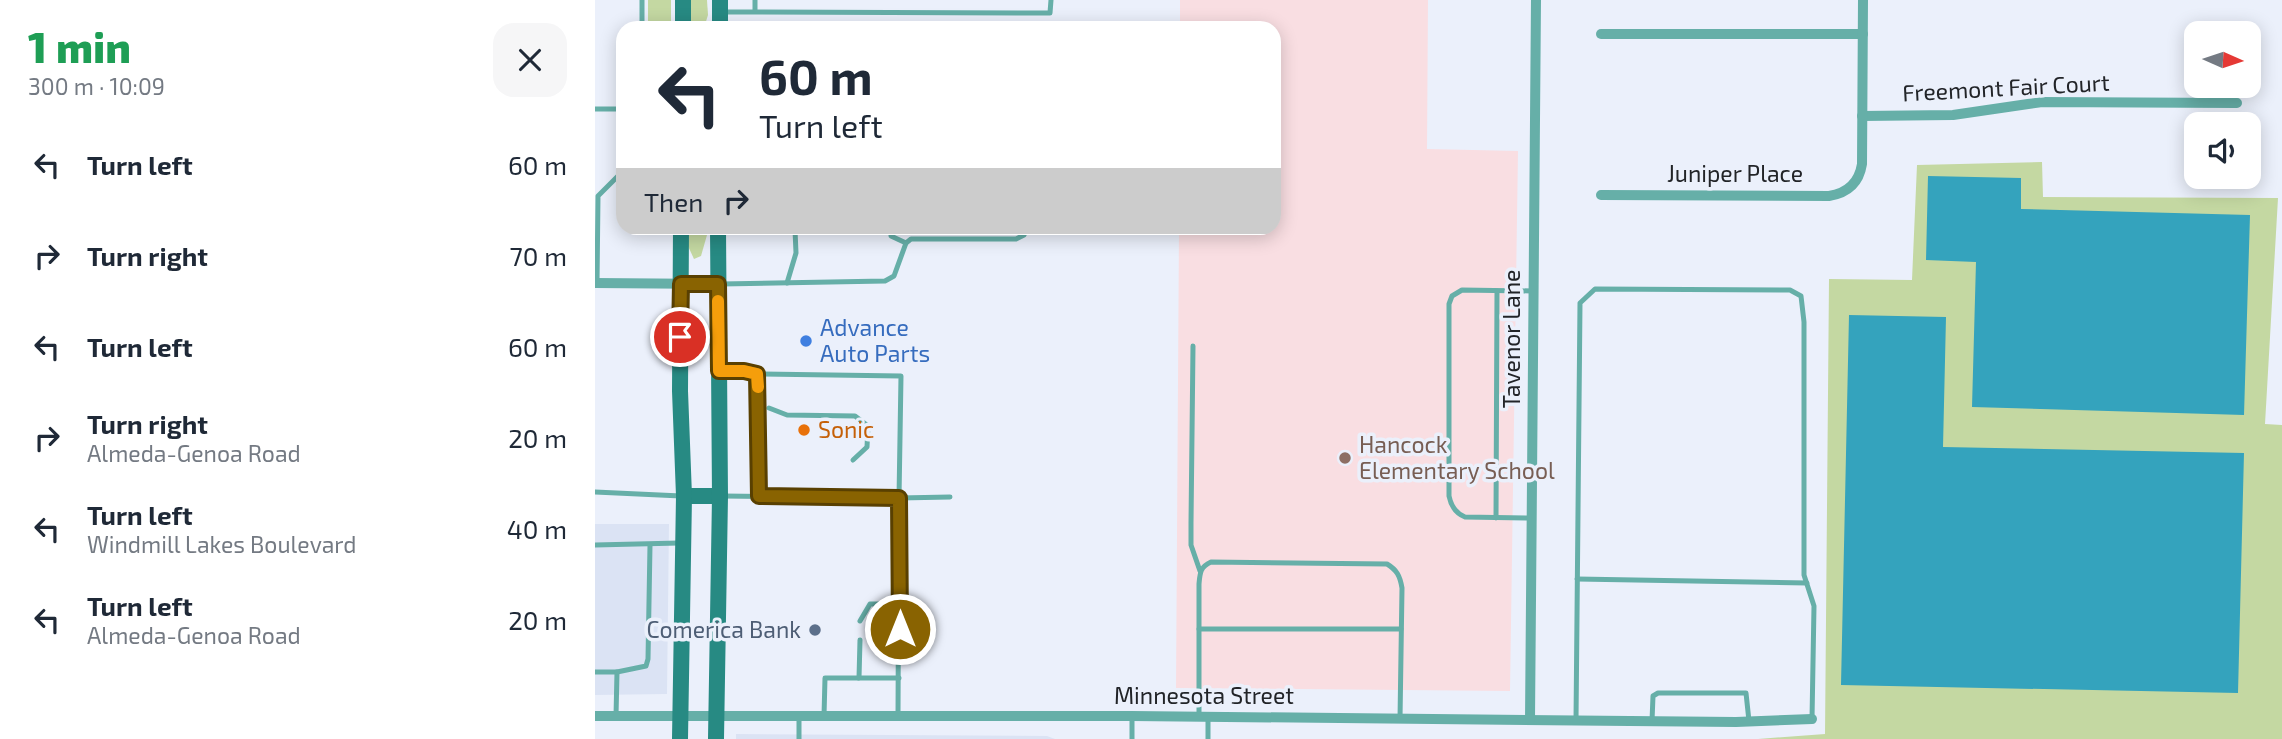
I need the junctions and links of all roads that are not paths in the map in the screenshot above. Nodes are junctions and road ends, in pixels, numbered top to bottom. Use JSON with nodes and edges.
{"nodes":[{"id":1,"x":642,"y":0,"type":"edge"},
{"id":2,"x":683,"y":0,"type":"edge"},
{"id":3,"x":755,"y":0,"type":"edge"},
{"id":4,"x":1051,"y":0,"type":"edge"},
{"id":5,"x":1536,"y":0,"type":"edge"},
{"id":6,"x":1863,"y":0,"type":"edge"},
{"id":7,"x":755,"y":12,"type":"junction"},
{"id":8,"x":720,"y":13,"type":"edge"},
{"id":9,"x":642,"y":21,"type":"edge"},
{"id":10,"x":683,"y":21,"type":"edge"},
{"id":11,"x":1601,"y":34,"type":"dead end"},
{"id":12,"x":1863,"y":34,"type":"junction"},
{"id":13,"x":2237,"y":103,"type":"dead end"},
{"id":14,"x":595,"y":109,"type":"edge"},
{"id":15,"x":616,"y":109,"type":"edge"},
{"id":16,"x":1862,"y":116,"type":"junction"},
{"id":17,"x":616,"y":177,"type":"edge"},
{"id":18,"x":1601,"y":195,"type":"dead end"},
{"id":19,"x":596,"y":196,"type":"edge"},
{"id":20,"x":596,"y":226,"type":"edge"},
{"id":21,"x":681,"y":235,"type":"edge"},
{"id":22,"x":718,"y":235,"type":"edge"},
{"id":23,"x":795,"y":235,"type":"edge"},
{"id":24,"x":891,"y":235,"type":"edge"},
{"id":25,"x":1024,"y":235,"type":"edge"},
{"id":26,"x":906,"y":243,"type":"junction"},
{"id":27,"x":787,"y":282,"type":"junction"},
{"id":28,"x":596,"y":283,"type":"edge"},
{"id":29,"x":681,"y":284,"type":"junction"},
{"id":30,"x":718,"y":284,"type":"junction"},
{"id":31,"x":1497,"y":291,"type":"junction"},
{"id":32,"x":1533,"y":291,"type":"junction"},
{"id":33,"x":1193,"y":346,"type":"dead end"},
{"id":34,"x":719,"y":371,"type":"junction"},
{"id":35,"x":757,"y":374,"type":"junction"},
{"id":36,"x":769,"y":408,"type":"dead end"},
{"id":37,"x":853,"y":460,"type":"dead end"},
{"id":38,"x":595,"y":492,"type":"edge"},
{"id":39,"x":684,"y":496,"type":"junction"},
{"id":40,"x":720,"y":496,"type":"junction"},
{"id":41,"x":759,"y":496,"type":"junction"},
{"id":42,"x":950,"y":497,"type":"dead end"},
{"id":43,"x":899,"y":498,"type":"junction"},
{"id":44,"x":1496,"y":518,"type":"junction"},
{"id":45,"x":1531,"y":518,"type":"junction"},
{"id":46,"x":684,"y":543,"type":"junction"},
{"id":47,"x":595,"y":545,"type":"edge"},
{"id":48,"x":650,"y":545,"type":"junction"},
{"id":49,"x":1200,"y":571,"type":"junction"},
{"id":50,"x":1577,"y":579,"type":"junction"},
{"id":51,"x":1807,"y":583,"type":"junction"},
{"id":52,"x":900,"y":604,"type":"junction"},
{"id":53,"x":860,"y":621,"type":"dead end"},
{"id":54,"x":1199,"y":629,"type":"junction"},
{"id":55,"x":1401,"y":629,"type":"junction"},
{"id":56,"x":860,"y":640,"type":"dead end"},
{"id":57,"x":595,"y":672,"type":"edge"},
{"id":58,"x":617,"y":672,"type":"junction"},
{"id":59,"x":859,"y":678,"type":"junction"},
{"id":60,"x":899,"y":678,"type":"junction"},
{"id":61,"x":595,"y":716,"type":"edge"},
{"id":62,"x":616,"y":716,"type":"junction"},
{"id":63,"x":681,"y":716,"type":"junction"},
{"id":64,"x":718,"y":716,"type":"junction"},
{"id":65,"x":799,"y":716,"type":"junction"},
{"id":66,"x":824,"y":716,"type":"junction"},
{"id":67,"x":898,"y":716,"type":"junction"},
{"id":68,"x":1132,"y":716,"type":"junction"},
{"id":69,"x":1204,"y":717,"type":"junction"},
{"id":70,"x":1400,"y":719,"type":"junction"},
{"id":71,"x":1812,"y":719,"type":"joint"},
{"id":72,"x":1530,"y":720,"type":"junction"},
{"id":73,"x":1576,"y":721,"type":"junction"},
{"id":74,"x":1652,"y":721,"type":"junction"},
{"id":75,"x":1749,"y":722,"type":"junction"},
{"id":76,"x":680,"y":739,"type":"edge"},
{"id":77,"x":716,"y":739,"type":"edge"},
{"id":78,"x":799,"y":739,"type":"edge"},
{"id":79,"x":1132,"y":739,"type":"edge"},
{"id":80,"x":1208,"y":739,"type":"edge"}],
"edges":[{"from":1,"to":9,"type":"lane"},
{"from":2,"to":10,"type":"main road"},
{"from":3,"to":7,"type":"lane"},
{"from":4,"to":7,"type":"lane"},
{"from":5,"to":32,"type":"street","name":"Tavenor Lane"},
{"from":6,"to":12,"type":"street"},
{"from":7,"to":8,"type":"lane"},
{"from":11,"to":12,"type":"street"},
{"from":12,"to":16,"type":"street"},
{"from":13,"to":16,"type":"street","name":"Freemont Fair Court"},
{"from":14,"to":15,"type":"lane"},
{"from":16,"to":18,"type":"street","name":"Juniper Place"},
{"from":17,"to":19,"type":"lane"},
{"from":19,"to":20,"type":"lane"},
{"from":20,"to":28,"type":"lane"},
{"from":21,"to":29,"type":"main road"},
{"from":22,"to":30,"type":"main road"},
{"from":23,"to":27,"type":"lane"},
{"from":24,"to":26,"type":"lane"},
{"from":25,"to":26,"type":"lane"},
{"from":26,"to":27,"type":"lane"},
{"from":27,"to":30,"type":"lane"},
{"from":28,"to":29,"type":"street"},
{"from":29,"to":30,"type":"street"},
{"from":29,"to":39,"type":"main road"},
{"from":30,"to":34,"type":"main road"},
{"from":31,"to":32,"type":"lane"},
{"from":31,"to":44,"type":"lane"},
{"from":31,"to":44,"type":"lane"},
{"from":32,"to":45,"type":"street","name":"Tavenor Lane"},
{"from":33,"to":49,"type":"lane"},
{"from":34,"to":35,"type":"lane"},
{"from":34,"to":40,"type":"main road"},
{"from":35,"to":41,"type":"lane"},
{"from":35,"to":43,"type":"lane"},
{"from":36,"to":37,"type":"lane"},
{"from":38,"to":39,"type":"lane"},
{"from":39,"to":40,"type":"main road"},
{"from":39,"to":46,"type":"main road"},
{"from":40,"to":41,"type":"lane"},
{"from":40,"to":64,"type":"main road"},
{"from":41,"to":43,"type":"lane"},
{"from":42,"to":43,"type":"lane"},
{"from":43,"to":52,"type":"lane"},
{"from":44,"to":45,"type":"lane"},
{"from":45,"to":72,"type":"street","name":"Tavenor Lane"},
{"from":46,"to":48,"type":"lane"},
{"from":46,"to":63,"type":"main road"},
{"from":47,"to":48,"type":"lane"},
{"from":48,"to":58,"type":"lane"},
{"from":49,"to":54,"type":"lane"},
{"from":49,"to":55,"type":"lane"},
{"from":50,"to":51,"type":"lane"},
{"from":50,"to":51,"type":"lane"},
{"from":50,"to":73,"type":"lane"},
{"from":51,"to":71,"type":"lane"},
{"from":52,"to":53,"type":"lane"},
{"from":52,"to":60,"type":"lane"},
{"from":54,"to":55,"type":"lane"},
{"from":54,"to":69,"type":"lane"},
{"from":55,"to":70,"type":"lane"},
{"from":56,"to":59,"type":"lane"},
{"from":57,"to":58,"type":"lane"},
{"from":58,"to":62,"type":"lane"},
{"from":59,"to":60,"type":"lane"},
{"from":59,"to":66,"type":"lane"},
{"from":60,"to":67,"type":"lane"},
{"from":61,"to":62,"type":"street","name":"Minnesota Street"},
{"from":62,"to":63,"type":"street","name":"Minnesota Street"},
{"from":63,"to":64,"type":"street","name":"Minnesota Street"},
{"from":63,"to":76,"type":"main road"},
{"from":64,"to":65,"type":"street","name":"Minnesota Street"},
{"from":64,"to":77,"type":"main road"},
{"from":65,"to":66,"type":"street","name":"Minnesota Street"},
{"from":65,"to":78,"type":"lane"},
{"from":66,"to":67,"type":"street","name":"Minnesota Street"},
{"from":67,"to":68,"type":"street","name":"Minnesota Street"},
{"from":68,"to":69,"type":"street","name":"Minnesota Street"},
{"from":68,"to":79,"type":"lane"},
{"from":69,"to":70,"type":"street","name":"Minnesota Street"},
{"from":69,"to":80,"type":"lane"},
{"from":70,"to":72,"type":"street","name":"Minnesota Street"},
{"from":71,"to":75,"type":"street","name":"Minnesota Street"},
{"from":72,"to":73,"type":"street","name":"Minnesota Street"},
{"from":73,"to":74,"type":"street","name":"Minnesota Street"},
{"from":74,"to":75,"type":"street","name":"Minnesota Street"},
{"from":74,"to":75,"type":"lane"}]}
